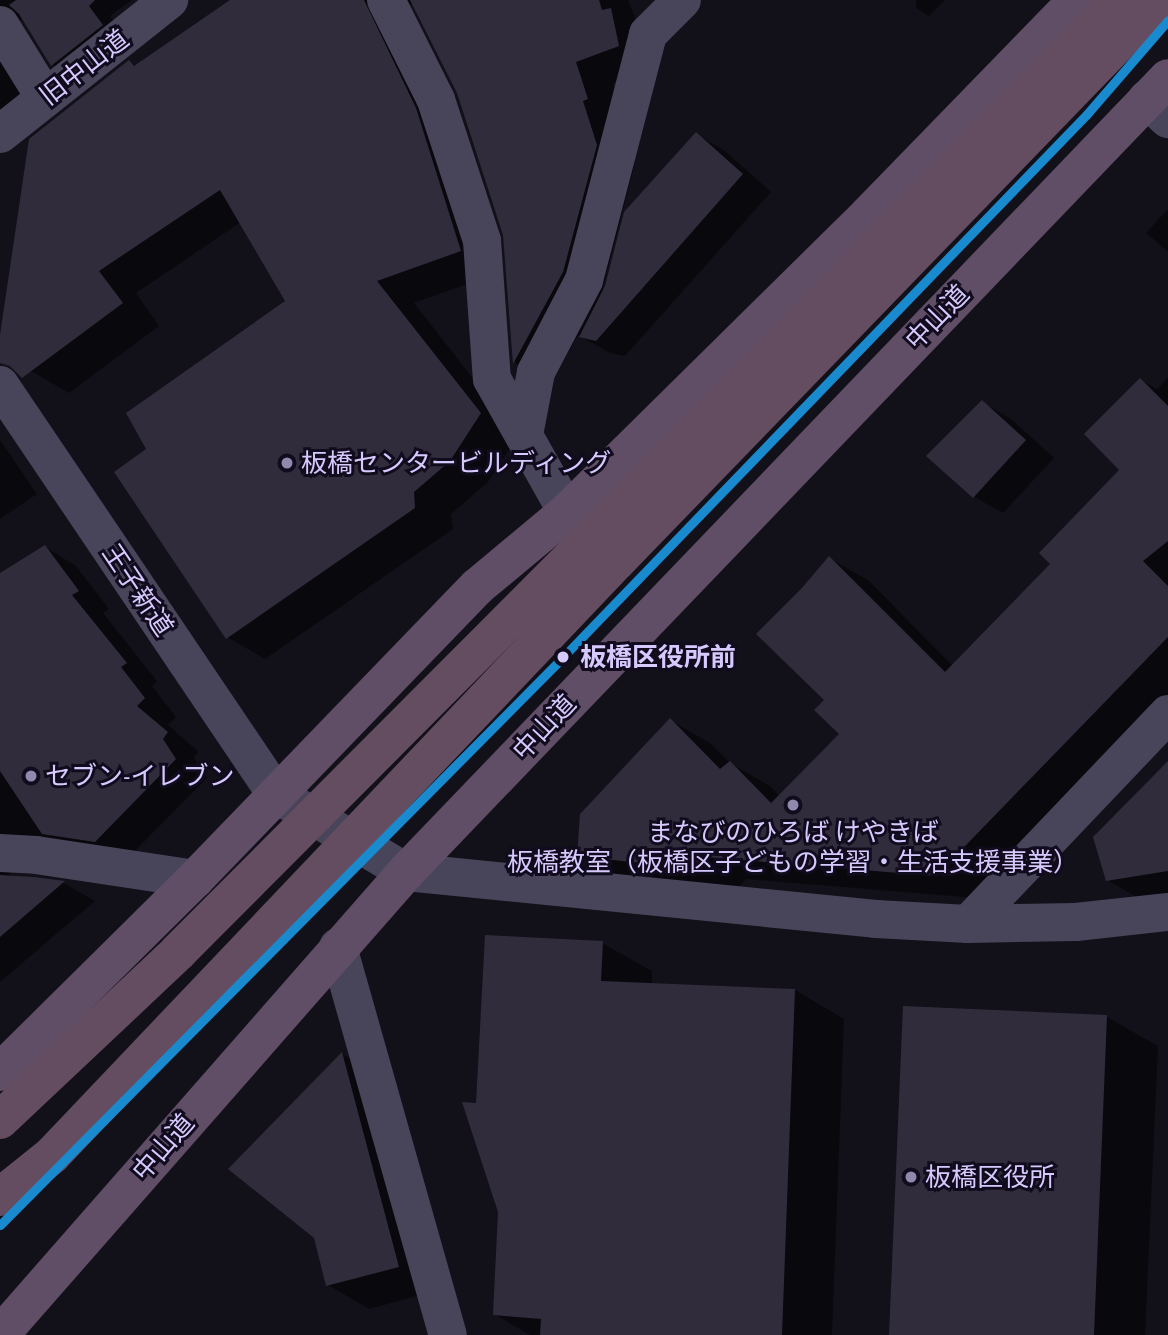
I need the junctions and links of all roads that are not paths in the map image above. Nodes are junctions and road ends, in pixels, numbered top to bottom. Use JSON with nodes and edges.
{"nodes":[{"id":1,"x":169,"y":0,"type":"edge"},
{"id":2,"x":386,"y":0,"type":"edge"},
{"id":3,"x":682,"y":0,"type":"edge"},
{"id":4,"x":1077,"y":0,"type":"edge"},
{"id":5,"x":1120,"y":0,"type":"edge"},
{"id":6,"x":1160,"y":0,"type":"edge"},
{"id":7,"x":0,"y":25,"type":"edge"},
{"id":8,"x":45,"y":98,"type":"junction"},
{"id":9,"x":1161,"y":99,"type":"edge"},
{"id":10,"x":0,"y":134,"type":"edge"},
{"id":11,"x":0,"y":386,"type":"edge"},
{"id":12,"x":524,"y":435,"type":"junction"},
{"id":13,"x":566,"y":512,"type":"junction"},
{"id":14,"x":1168,"y":714,"type":"edge"},
{"id":15,"x":276,"y":794,"type":"junction"},
{"id":16,"x":0,"y":853,"type":"edge"},
{"id":17,"x":406,"y":872,"type":"junction"},
{"id":18,"x":195,"y":879,"type":"junction"},
{"id":19,"x":1168,"y":912,"type":"edge"},
{"id":20,"x":968,"y":924,"type":"junction"},
{"id":21,"x":338,"y":947,"type":"junction"},
{"id":22,"x":0,"y":1072,"type":"edge"},
{"id":23,"x":0,"y":1120,"type":"edge"},
{"id":24,"x":0,"y":1197,"type":"edge"},
{"id":25,"x":13,"y":1329,"type":"edge"},
{"id":26,"x":448,"y":1335,"type":"edge"}],
"edges":[{"from":1,"to":8,"type":"street","name":"旧中山道"},
{"from":2,"to":12,"type":"street"},
{"from":3,"to":12,"type":"street"},
{"from":4,"to":13,"type":"highway"},
{"from":5,"to":23,"type":"highway","bridge":true},
{"from":6,"to":24,"type":"highway","bridge":true},
{"from":7,"to":8,"type":"street"},
{"from":8,"to":10,"type":"street","name":"旧中山道"},
{"from":9,"to":17,"type":"highway","name":"中山道"},
{"from":11,"to":15,"type":"street","name":"王子新道"},
{"from":12,"to":13,"type":"street"},
{"from":13,"to":15,"type":"highway"},
{"from":14,"to":20,"type":"street"},
{"from":15,"to":17,"type":"street"},
{"from":15,"to":18,"type":"highway"},
{"from":16,"to":18,"type":"street"},
{"from":17,"to":20,"type":"street"},
{"from":17,"to":21,"type":"highway","name":"中山道"},
{"from":18,"to":22,"type":"highway"},
{"from":19,"to":20,"type":"street"},
{"from":21,"to":25,"type":"highway","name":"中山道"},
{"from":21,"to":26,"type":"street"}]}
